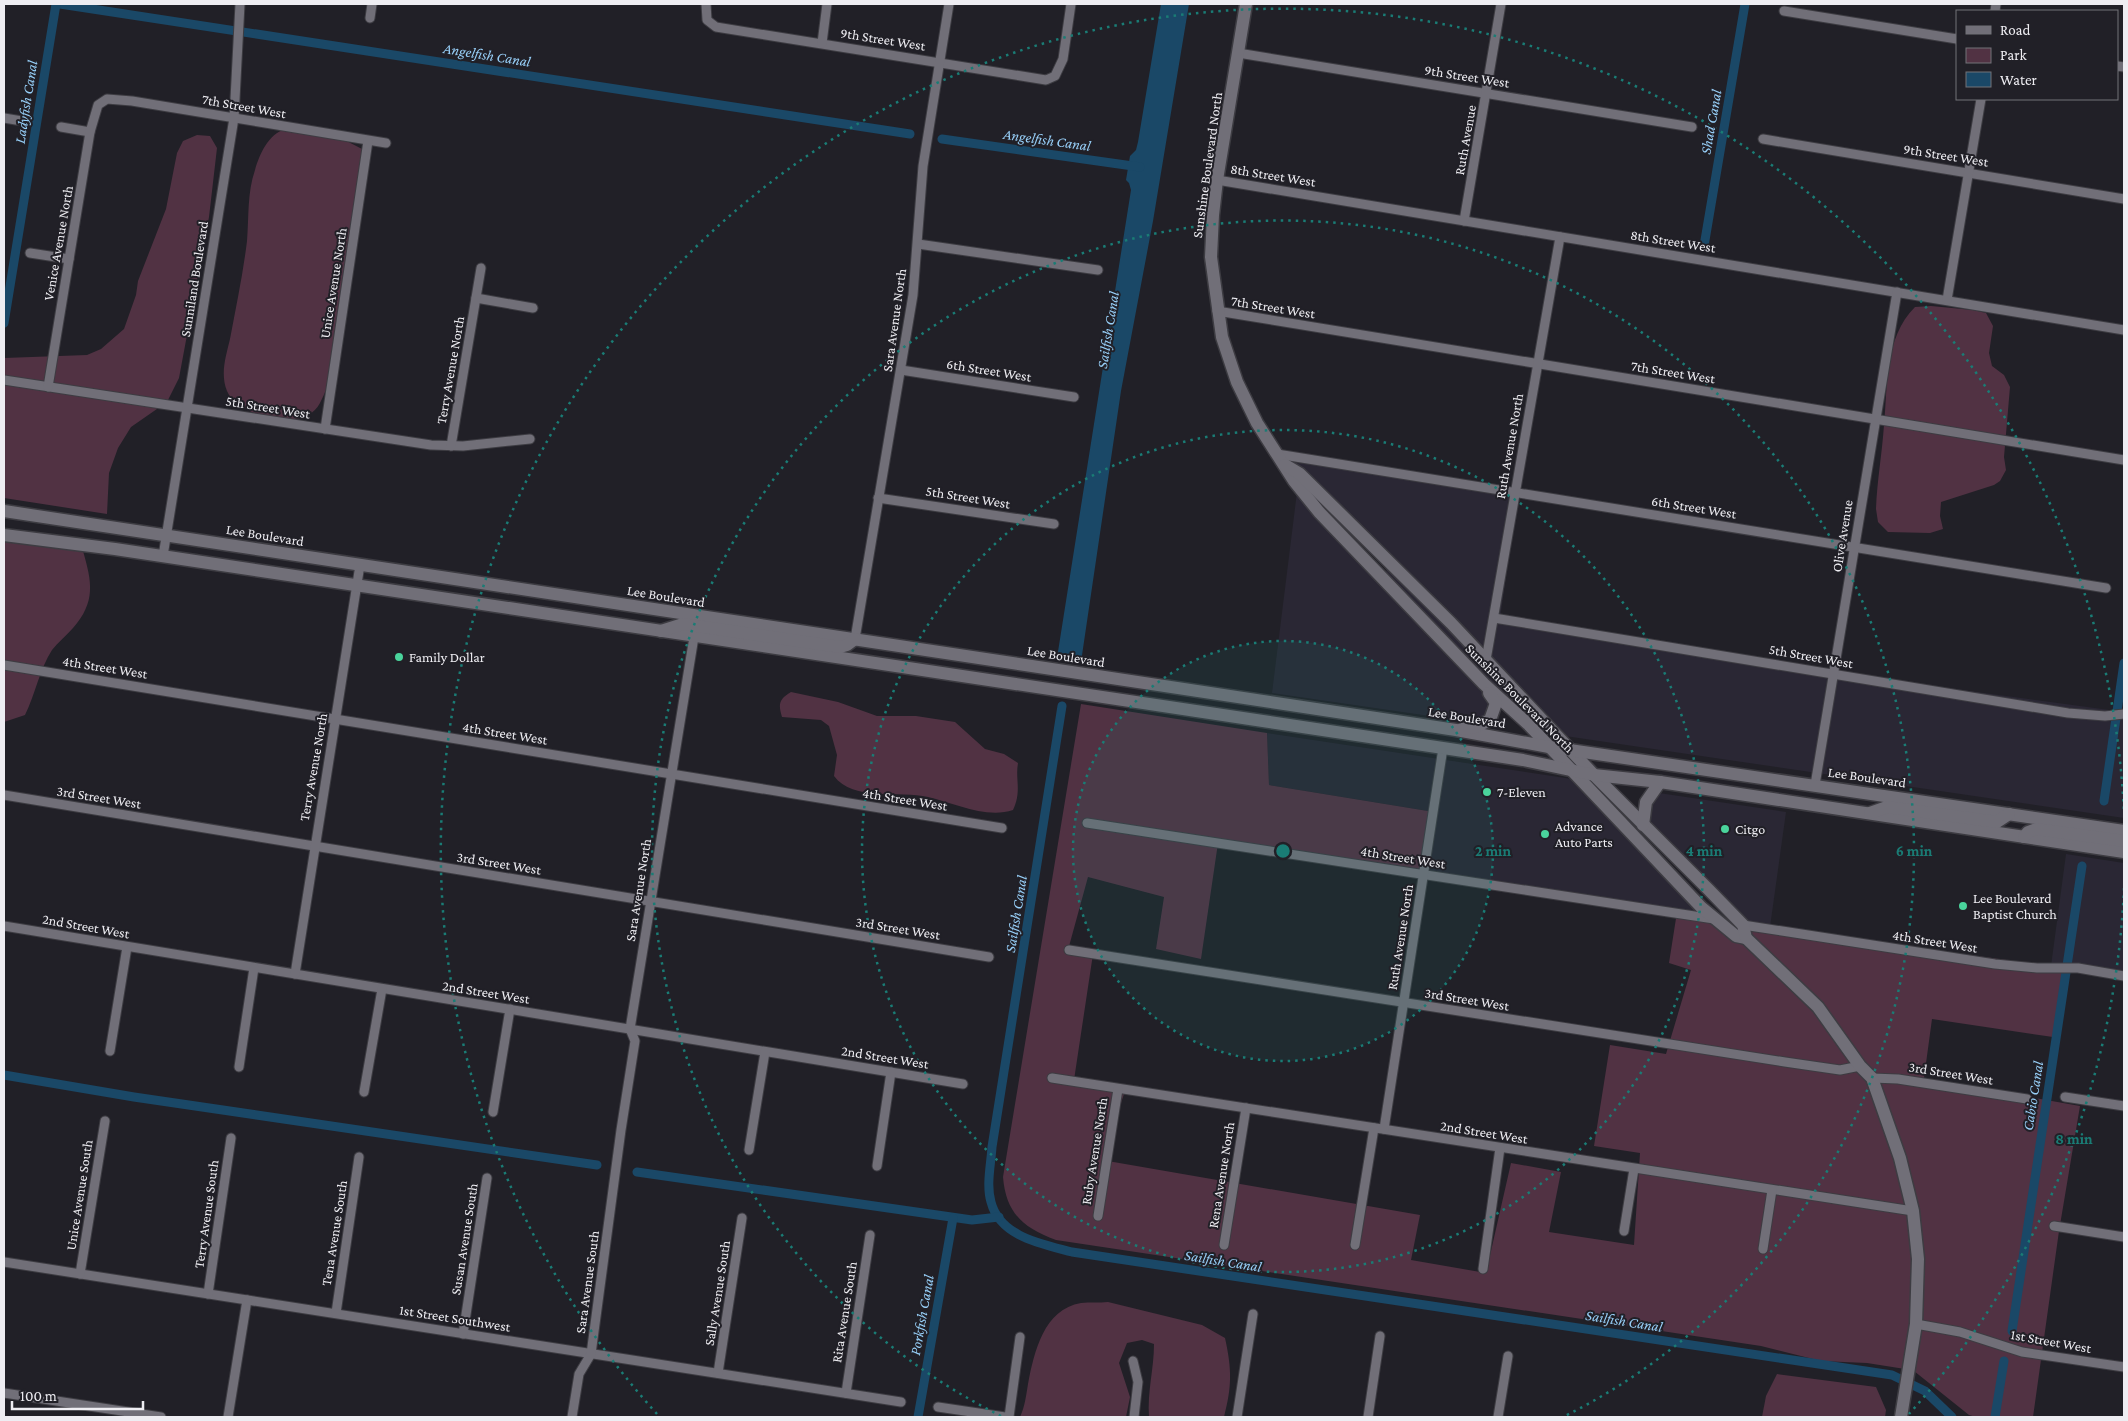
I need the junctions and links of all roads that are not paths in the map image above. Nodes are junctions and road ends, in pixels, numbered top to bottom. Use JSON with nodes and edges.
{"nodes":[{"id":1,"x":372,"y":4,"type":"edge"},
{"id":2,"x":706,"y":4,"type":"edge"},
{"id":3,"x":827,"y":4,"type":"edge"},
{"id":4,"x":949,"y":4,"type":"edge"},
{"id":5,"x":1071,"y":4,"type":"edge"},
{"id":6,"x":1246,"y":4,"type":"edge"},
{"id":7,"x":1501,"y":4,"type":"edge"},
{"id":8,"x":239,"y":8,"type":"edge"},
{"id":9,"x":1784,"y":11,"type":"dead end"},
{"id":10,"x":370,"y":18,"type":"dead end"},
{"id":11,"x":1956,"y":40,"type":"edge"},
{"id":12,"x":822,"y":43,"type":"junction"},
{"id":13,"x":1238,"y":53,"type":"junction"},
{"id":14,"x":940,"y":62,"type":"junction"},
{"id":15,"x":1486,"y":93,"type":"junction"},
{"id":16,"x":1981,"y":100,"type":"edge"},
{"id":17,"x":98,"y":105,"type":"joint"},
{"id":18,"x":4,"y":118,"type":"edge"},
{"id":19,"x":234,"y":118,"type":"junction"},
{"id":20,"x":22,"y":121,"type":"dead end"},
{"id":21,"x":1692,"y":127,"type":"dead end"},
{"id":22,"x":61,"y":128,"type":"dead end"},
{"id":23,"x":90,"y":132,"type":"junction"},
{"id":24,"x":1763,"y":139,"type":"dead end"},
{"id":25,"x":368,"y":141,"type":"junction"},
{"id":26,"x":386,"y":144,"type":"dead end"},
{"id":27,"x":1968,"y":173,"type":"junction"},
{"id":28,"x":1217,"y":180,"type":"junction"},
{"id":29,"x":2124,"y":199,"type":"edge"},
{"id":30,"x":1464,"y":221,"type":"junction"},
{"id":31,"x":1560,"y":236,"type":"junction"},
{"id":32,"x":918,"y":244,"type":"junction"},
{"id":33,"x":30,"y":253,"type":"dead end"},
{"id":34,"x":69,"y":259,"type":"junction"},
{"id":35,"x":481,"y":268,"type":"dead end"},
{"id":36,"x":1098,"y":270,"type":"dead end"},
{"id":37,"x":1897,"y":292,"type":"junction"},
{"id":38,"x":476,"y":298,"type":"junction"},
{"id":39,"x":1947,"y":300,"type":"junction"},
{"id":40,"x":533,"y":308,"type":"dead end"},
{"id":41,"x":1217,"y":311,"type":"junction"},
{"id":42,"x":2124,"y":330,"type":"edge"},
{"id":43,"x":1538,"y":364,"type":"junction"},
{"id":44,"x":901,"y":370,"type":"junction"},
{"id":45,"x":4,"y":380,"type":"edge"},
{"id":46,"x":48,"y":387,"type":"junction"},
{"id":47,"x":1074,"y":397,"type":"dead end"},
{"id":48,"x":187,"y":408,"type":"junction"},
{"id":49,"x":1876,"y":420,"type":"junction"},
{"id":50,"x":325,"y":429,"type":"junction"},
{"id":51,"x":530,"y":439,"type":"dead end"},
{"id":52,"x":451,"y":446,"type":"junction"},
{"id":53,"x":1277,"y":454,"type":"junction"},
{"id":54,"x":2124,"y":460,"type":"edge"},
{"id":55,"x":1285,"y":465,"type":"junction"},
{"id":56,"x":1515,"y":493,"type":"junction"},
{"id":57,"x":878,"y":498,"type":"junction"},
{"id":58,"x":4,"y":511,"type":"edge"},
{"id":59,"x":1319,"y":512,"type":"junction"},
{"id":60,"x":1054,"y":524,"type":"dead end"},
{"id":61,"x":4,"y":535,"type":"edge"},
{"id":62,"x":166,"y":536,"type":"junction"},
{"id":63,"x":1854,"y":547,"type":"junction"},
{"id":64,"x":163,"y":556,"type":"junction"},
{"id":65,"x":1383,"y":556,"type":"junction"},
{"id":66,"x":360,"y":565,"type":"junction"},
{"id":67,"x":1381,"y":577,"type":"junction"},
{"id":68,"x":357,"y":586,"type":"junction"},
{"id":69,"x":2106,"y":588,"type":"dead end"},
{"id":70,"x":1494,"y":618,"type":"junction"},
{"id":71,"x":658,"y":632,"type":"junction"},
{"id":72,"x":694,"y":637,"type":"junction"},
{"id":73,"x":855,"y":639,"type":"junction"},
{"id":74,"x":1486,"y":660,"type":"junction"},
{"id":75,"x":4,"y":664,"type":"edge"},
{"id":76,"x":1833,"y":674,"type":"junction"},
{"id":77,"x":1484,"y":684,"type":"junction"},
{"id":78,"x":2124,"y":714,"type":"edge"},
{"id":79,"x":336,"y":719,"type":"junction"},
{"id":80,"x":1456,"y":730,"type":"junction"},
{"id":81,"x":1549,"y":747,"type":"junction"},
{"id":82,"x":1443,"y":748,"type":"junction"},
{"id":83,"x":1571,"y":750,"type":"junction"},
{"id":84,"x":1570,"y":771,"type":"junction"},
{"id":85,"x":671,"y":774,"type":"junction"},
{"id":86,"x":1594,"y":775,"type":"junction"},
{"id":87,"x":1660,"y":782,"type":"junction"},
{"id":88,"x":1815,"y":785,"type":"junction"},
{"id":89,"x":4,"y":795,"type":"edge"},
{"id":90,"x":1867,"y":813,"type":"junction"},
{"id":91,"x":2008,"y":814,"type":"junction"},
{"id":92,"x":1087,"y":822,"type":"dead end"},
{"id":93,"x":1643,"y":824,"type":"junction"},
{"id":94,"x":1002,"y":828,"type":"dead end"},
{"id":95,"x":2124,"y":831,"type":"edge"},
{"id":96,"x":2024,"y":837,"type":"junction"},
{"id":97,"x":2124,"y":841,"type":"edge"},
{"id":98,"x":314,"y":846,"type":"junction"},
{"id":99,"x":2124,"y":852,"type":"edge"},
{"id":100,"x":1424,"y":874,"type":"junction"},
{"id":101,"x":650,"y":901,"type":"junction"},
{"id":102,"x":1714,"y":919,"type":"junction"},
{"id":103,"x":4,"y":926,"type":"edge"},
{"id":104,"x":1745,"y":931,"type":"junction"},
{"id":105,"x":128,"y":947,"type":"junction"},
{"id":106,"x":1069,"y":950,"type":"dead end"},
{"id":107,"x":989,"y":957,"type":"dead end"},
{"id":108,"x":254,"y":968,"type":"junction"},
{"id":109,"x":295,"y":974,"type":"junction"},
{"id":110,"x":2124,"y":976,"type":"edge"},
{"id":111,"x":382,"y":989,"type":"junction"},
{"id":112,"x":1404,"y":1003,"type":"junction"},
{"id":113,"x":510,"y":1010,"type":"junction"},
{"id":114,"x":630,"y":1029,"type":"junction"},
{"id":115,"x":110,"y":1051,"type":"dead end"},
{"id":116,"x":765,"y":1052,"type":"junction"},
{"id":117,"x":1860,"y":1066,"type":"junction"},
{"id":118,"x":239,"y":1067,"type":"dead end"},
{"id":119,"x":891,"y":1072,"type":"junction"},
{"id":120,"x":1052,"y":1078,"type":"dead end"},
{"id":121,"x":1872,"y":1078,"type":"junction"},
{"id":122,"x":964,"y":1084,"type":"dead end"},
{"id":123,"x":1118,"y":1089,"type":"junction"},
{"id":124,"x":364,"y":1092,"type":"dead end"},
{"id":125,"x":2066,"y":1097,"type":"dead end"},
{"id":126,"x":2026,"y":1099,"type":"dead end"},
{"id":127,"x":2124,"y":1106,"type":"edge"},
{"id":128,"x":1246,"y":1108,"type":"junction"},
{"id":129,"x":493,"y":1112,"type":"dead end"},
{"id":130,"x":104,"y":1120,"type":"dead end"},
{"id":131,"x":1374,"y":1128,"type":"junction"},
{"id":132,"x":1384,"y":1129,"type":"junction"},
{"id":133,"x":231,"y":1138,"type":"dead end"},
{"id":134,"x":618,"y":1147,"type":"joint"},
{"id":135,"x":1500,"y":1148,"type":"junction"},
{"id":136,"x":749,"y":1150,"type":"dead end"},
{"id":137,"x":359,"y":1157,"type":"dead end"},
{"id":138,"x":877,"y":1166,"type":"dead end"},
{"id":139,"x":1634,"y":1169,"type":"junction"},
{"id":140,"x":487,"y":1178,"type":"dead end"},
{"id":141,"x":1772,"y":1190,"type":"junction"},
{"id":142,"x":1913,"y":1211,"type":"junction"},
{"id":143,"x":1098,"y":1216,"type":"dead end"},
{"id":144,"x":742,"y":1218,"type":"dead end"},
{"id":145,"x":2054,"y":1226,"type":"dead end"},
{"id":146,"x":1624,"y":1230,"type":"dead end"},
{"id":147,"x":870,"y":1235,"type":"dead end"},
{"id":148,"x":2124,"y":1236,"type":"edge"},
{"id":149,"x":1224,"y":1245,"type":"dead end"},
{"id":150,"x":1356,"y":1246,"type":"dead end"},
{"id":151,"x":1763,"y":1249,"type":"dead end"},
{"id":152,"x":4,"y":1262,"type":"edge"},
{"id":153,"x":1483,"y":1269,"type":"dead end"},
{"id":154,"x":80,"y":1274,"type":"junction"},
{"id":155,"x":208,"y":1294,"type":"junction"},
{"id":156,"x":247,"y":1300,"type":"junction"},
{"id":157,"x":336,"y":1313,"type":"junction"},
{"id":158,"x":1253,"y":1314,"type":"dead end"},
{"id":159,"x":1916,"y":1324,"type":"junction"},
{"id":160,"x":463,"y":1334,"type":"junction"},
{"id":161,"x":1380,"y":1336,"type":"dead end"},
{"id":162,"x":1020,"y":1337,"type":"dead end"},
{"id":163,"x":591,"y":1354,"type":"junction"},
{"id":164,"x":1508,"y":1356,"type":"dead end"},
{"id":165,"x":1132,"y":1361,"type":"dead end"},
{"id":166,"x":2124,"y":1367,"type":"edge"},
{"id":167,"x":718,"y":1373,"type":"junction"},
{"id":168,"x":4,"y":1393,"type":"edge"},
{"id":169,"x":846,"y":1393,"type":"junction"},
{"id":170,"x":901,"y":1402,"type":"dead end"},
{"id":171,"x":938,"y":1408,"type":"dead end"},
{"id":172,"x":161,"y":1417,"type":"edge"},
{"id":173,"x":228,"y":1417,"type":"edge"},
{"id":174,"x":572,"y":1417,"type":"edge"},
{"id":175,"x":1007,"y":1417,"type":"edge"},
{"id":176,"x":1134,"y":1417,"type":"edge"},
{"id":177,"x":1237,"y":1417,"type":"edge"},
{"id":178,"x":1368,"y":1417,"type":"edge"},
{"id":179,"x":1498,"y":1417,"type":"edge"},
{"id":180,"x":1901,"y":1417,"type":"edge"}],
"edges":[{"from":1,"to":10,"type":"street"},
{"from":2,"to":12,"type":"street","name":"9th Street West"},
{"from":3,"to":12,"type":"street"},
{"from":4,"to":14,"type":"street","name":"Sara Avenue North"},
{"from":5,"to":14,"type":"street","name":"9th Street West"},
{"from":6,"to":13,"type":"main road","name":"Sunshine Boulevard North"},
{"from":7,"to":15,"type":"street","name":"Ruth Avenue"},
{"from":8,"to":19,"type":"street","name":"Sunniland Boulevard"},
{"from":9,"to":11,"type":"street"},
{"from":12,"to":14,"type":"street","name":"9th Street West"},
{"from":13,"to":15,"type":"street","name":"9th Street West"},
{"from":13,"to":28,"type":"main road","name":"Sunshine Boulevard North"},
{"from":14,"to":32,"type":"street","name":"Sara Avenue North"},
{"from":15,"to":21,"type":"street","name":"9th Street West"},
{"from":15,"to":30,"type":"street","name":"Ruth Avenue"},
{"from":16,"to":27,"type":"street"},
{"from":17,"to":19,"type":"street","name":"7th Street West"},
{"from":17,"to":23,"type":"street","name":"Venice Avenue North"},
{"from":18,"to":20,"type":"street"},
{"from":19,"to":25,"type":"street","name":"7th Street West"},
{"from":19,"to":48,"type":"street","name":"Sunniland Boulevard"},
{"from":22,"to":23,"type":"street"},
{"from":23,"to":34,"type":"street","name":"Venice Avenue North"},
{"from":24,"to":27,"type":"street","name":"9th Street West"},
{"from":25,"to":26,"type":"street","name":"7th Street West"},
{"from":25,"to":50,"type":"street","name":"Unice Avenue North"},
{"from":27,"to":29,"type":"street","name":"9th Street West"},
{"from":27,"to":39,"type":"street"},
{"from":28,"to":30,"type":"street","name":"8th Street West"},
{"from":28,"to":41,"type":"main road","name":"Sunshine Boulevard North"},
{"from":30,"to":31,"type":"street","name":"8th Street West"},
{"from":31,"to":37,"type":"street","name":"8th Street West"},
{"from":31,"to":43,"type":"street","name":"Ruth Avenue North"},
{"from":32,"to":36,"type":"street"},
{"from":32,"to":44,"type":"street","name":"Sara Avenue North"},
{"from":33,"to":34,"type":"street"},
{"from":34,"to":46,"type":"street","name":"Venice Avenue North"},
{"from":35,"to":38,"type":"street","name":"Terry Avenue North"},
{"from":37,"to":39,"type":"street","name":"8th Street West"},
{"from":37,"to":49,"type":"street","name":"Olive Avenue"},
{"from":38,"to":40,"type":"street"},
{"from":38,"to":52,"type":"street","name":"Terry Avenue North"},
{"from":39,"to":42,"type":"street","name":"8th Street West"},
{"from":41,"to":43,"type":"street","name":"7th Street West"},
{"from":41,"to":53,"type":"main road","name":"Sunshine Boulevard North"},
{"from":43,"to":49,"type":"street","name":"7th Street West"},
{"from":43,"to":56,"type":"street","name":"Ruth Avenue North"},
{"from":44,"to":47,"type":"street","name":"6th Street West"},
{"from":44,"to":57,"type":"street","name":"Sara Avenue North"},
{"from":45,"to":46,"type":"street","name":"5th Street West"},
{"from":46,"to":48,"type":"street","name":"5th Street West"},
{"from":48,"to":50,"type":"street","name":"5th Street West"},
{"from":48,"to":62,"type":"street","name":"Sunniland Boulevard"},
{"from":49,"to":54,"type":"street","name":"7th Street West"},
{"from":49,"to":63,"type":"street","name":"Olive Avenue"},
{"from":50,"to":52,"type":"street","name":"5th Street West"},
{"from":51,"to":52,"type":"street","name":"5th Street West"},
{"from":53,"to":55,"type":"main road","name":"Sunshine Boulevard North"},
{"from":53,"to":56,"type":"street","name":"6th Street West"},
{"from":55,"to":59,"type":"main road","name":"Sunshine Boulevard North"},
{"from":55,"to":65,"type":"main road","name":"Sunshine Boulevard North"},
{"from":56,"to":63,"type":"street","name":"6th Street West"},
{"from":56,"to":70,"type":"street","name":"Ruth Avenue North"},
{"from":57,"to":60,"type":"street","name":"5th Street West"},
{"from":57,"to":73,"type":"street","name":"Sara Avenue North"},
{"from":58,"to":62,"type":"main road","name":"Lee Boulevard"},
{"from":59,"to":65,"type":"main road"},
{"from":59,"to":67,"type":"main road","name":"Sunshine Boulevard North"},
{"from":61,"to":64,"type":"main road"},
{"from":62,"to":64,"type":"street","name":"Sunniland Boulevard"},
{"from":62,"to":66,"type":"main road","name":"Lee Boulevard"},
{"from":63,"to":69,"type":"street","name":"6th Street West"},
{"from":63,"to":76,"type":"street","name":"Olive Avenue"},
{"from":64,"to":68,"type":"main road"},
{"from":65,"to":67,"type":"main road"},
{"from":65,"to":74,"type":"main road","name":"Sunshine Boulevard North"},
{"from":66,"to":68,"type":"street","name":"Terry Avenue North"},
{"from":66,"to":73,"type":"main road","name":"Lee Boulevard"},
{"from":67,"to":77,"type":"main road","name":"Sunshine Boulevard North"},
{"from":68,"to":71,"type":"main road"},
{"from":68,"to":79,"type":"street","name":"Terry Avenue North"},
{"from":70,"to":74,"type":"street","name":"Ruth Avenue North"},
{"from":70,"to":76,"type":"street","name":"5th Street West"},
{"from":71,"to":72,"type":"main road"},
{"from":71,"to":73,"type":"main road"},
{"from":72,"to":82,"type":"main road"},
{"from":72,"to":85,"type":"street","name":"Sara Avenue North"},
{"from":73,"to":80,"type":"main road","name":"Lee Boulevard"},
{"from":74,"to":83,"type":"main road","name":"Sunshine Boulevard North"},
{"from":75,"to":79,"type":"street","name":"4th Street West"},
{"from":76,"to":78,"type":"street","name":"5th Street West"},
{"from":76,"to":88,"type":"street","name":"Olive Avenue"},
{"from":77,"to":80,"type":"main road"},
{"from":77,"to":81,"type":"main road","name":"Sunshine Boulevard North"},
{"from":79,"to":85,"type":"street","name":"4th Street West"},
{"from":79,"to":98,"type":"street","name":"Terry Avenue North"},
{"from":80,"to":81,"type":"main road","name":"Lee Boulevard"},
{"from":81,"to":83,"type":"main road","name":"Lee Boulevard"},
{"from":81,"to":84,"type":"main road","name":"Sunshine Boulevard North"},
{"from":82,"to":84,"type":"main road"},
{"from":82,"to":100,"type":"street","name":"Ruth Avenue North"},
{"from":83,"to":86,"type":"main road","name":"Sunshine Boulevard North"},
{"from":83,"to":88,"type":"main road","name":"Lee Boulevard"},
{"from":84,"to":86,"type":"main road"},
{"from":84,"to":102,"type":"main road","name":"Sunshine Boulevard North"},
{"from":85,"to":94,"type":"street","name":"4th Street West"},
{"from":85,"to":101,"type":"street","name":"Sara Avenue North"},
{"from":86,"to":87,"type":"main road"},
{"from":86,"to":93,"type":"main road","name":"Sunshine Boulevard North"},
{"from":87,"to":90,"type":"main road"},
{"from":87,"to":93,"type":"main road"},
{"from":88,"to":91,"type":"main road","name":"Lee Boulevard"},
{"from":89,"to":98,"type":"street","name":"3rd Street West"},
{"from":90,"to":91,"type":"main road"},
{"from":90,"to":96,"type":"main road"},
{"from":91,"to":95,"type":"main road","name":"Lee Boulevard"},
{"from":92,"to":100,"type":"street","name":"4th Street West"},
{"from":93,"to":104,"type":"main road","name":"Sunshine Boulevard North"},
{"from":96,"to":97,"type":"main road"},
{"from":96,"to":99,"type":"main road"},
{"from":98,"to":101,"type":"street","name":"3rd Street West"},
{"from":98,"to":109,"type":"street","name":"Terry Avenue North"},
{"from":100,"to":102,"type":"street","name":"4th Street West"},
{"from":100,"to":112,"type":"street","name":"Ruth Avenue North"},
{"from":101,"to":107,"type":"street","name":"3rd Street West"},
{"from":101,"to":114,"type":"street","name":"Sara Avenue North"},
{"from":102,"to":104,"type":"main road","name":"Sunshine Boulevard North"},
{"from":103,"to":105,"type":"street","name":"2nd Street West"},
{"from":104,"to":110,"type":"street","name":"4th Street West"},
{"from":104,"to":117,"type":"main road","name":"Sunshine Boulevard North"},
{"from":105,"to":108,"type":"street","name":"2nd Street West"},
{"from":105,"to":115,"type":"street"},
{"from":106,"to":112,"type":"street","name":"3rd Street West"},
{"from":108,"to":109,"type":"street","name":"2nd Street West"},
{"from":108,"to":118,"type":"street"},
{"from":109,"to":111,"type":"street","name":"2nd Street West"},
{"from":111,"to":113,"type":"street","name":"2nd Street West"},
{"from":111,"to":124,"type":"street"},
{"from":112,"to":117,"type":"street","name":"3rd Street West"},
{"from":112,"to":132,"type":"street","name":"Ruth Avenue North"},
{"from":113,"to":114,"type":"street","name":"2nd Street West"},
{"from":113,"to":129,"type":"street"},
{"from":114,"to":116,"type":"street","name":"2nd Street West"},
{"from":114,"to":134,"type":"street","name":"Sara Avenue North"},
{"from":116,"to":119,"type":"street","name":"2nd Street West"},
{"from":116,"to":136,"type":"street"},
{"from":117,"to":121,"type":"main road","name":"Sunshine Boulevard North"},
{"from":119,"to":122,"type":"street","name":"2nd Street West"},
{"from":119,"to":138,"type":"street"},
{"from":120,"to":123,"type":"street","name":"2nd Street West"},
{"from":121,"to":126,"type":"street","name":"3rd Street West"},
{"from":121,"to":142,"type":"main road","name":"Sunshine Boulevard North"},
{"from":123,"to":128,"type":"street","name":"2nd Street West"},
{"from":123,"to":143,"type":"street","name":"Ruby Avenue North"},
{"from":125,"to":127,"type":"street"},
{"from":128,"to":131,"type":"street","name":"2nd Street West"},
{"from":128,"to":149,"type":"street","name":"Rena Avenue North"},
{"from":130,"to":154,"type":"street","name":"Unice Avenue South"},
{"from":131,"to":132,"type":"street","name":"2nd Street West"},
{"from":131,"to":150,"type":"street"},
{"from":132,"to":135,"type":"street","name":"2nd Street West"},
{"from":133,"to":155,"type":"street","name":"Terry Avenue South"},
{"from":134,"to":163,"type":"street","name":"Sara Avenue South"},
{"from":135,"to":139,"type":"street","name":"2nd Street West"},
{"from":135,"to":153,"type":"street"},
{"from":137,"to":157,"type":"street","name":"Tena Avenue South"},
{"from":139,"to":141,"type":"street","name":"2nd Street West"},
{"from":139,"to":146,"type":"street"},
{"from":140,"to":160,"type":"street","name":"Susan Avenue South"},
{"from":141,"to":142,"type":"street","name":"2nd Street West"},
{"from":141,"to":151,"type":"street"},
{"from":142,"to":159,"type":"main road","name":"Sunshine Boulevard North"},
{"from":144,"to":167,"type":"street","name":"Sally Avenue South"},
{"from":145,"to":148,"type":"street"},
{"from":147,"to":169,"type":"street","name":"Rita Avenue South"},
{"from":152,"to":154,"type":"street","name":"1st Street Southwest"},
{"from":154,"to":155,"type":"street","name":"1st Street Southwest"},
{"from":155,"to":156,"type":"street","name":"1st Street Southwest"},
{"from":156,"to":157,"type":"street","name":"1st Street Southwest"},
{"from":156,"to":173,"type":"street"},
{"from":157,"to":160,"type":"street","name":"1st Street Southwest"},
{"from":158,"to":177,"type":"street"},
{"from":159,"to":166,"type":"street","name":"1st Street West"},
{"from":159,"to":180,"type":"main road","name":"Sunshine Boulevard North"},
{"from":160,"to":163,"type":"street","name":"1st Street Southwest"},
{"from":161,"to":178,"type":"street"},
{"from":162,"to":175,"type":"street"},
{"from":163,"to":167,"type":"street","name":"1st Street Southwest"},
{"from":163,"to":174,"type":"street","name":"Sara Avenue South"},
{"from":164,"to":179,"type":"street"},
{"from":165,"to":176,"type":"street"},
{"from":167,"to":169,"type":"street","name":"1st Street Southwest"},
{"from":168,"to":172,"type":"street"},
{"from":169,"to":170,"type":"street","name":"1st Street Southwest"},
{"from":171,"to":175,"type":"street"}]}
